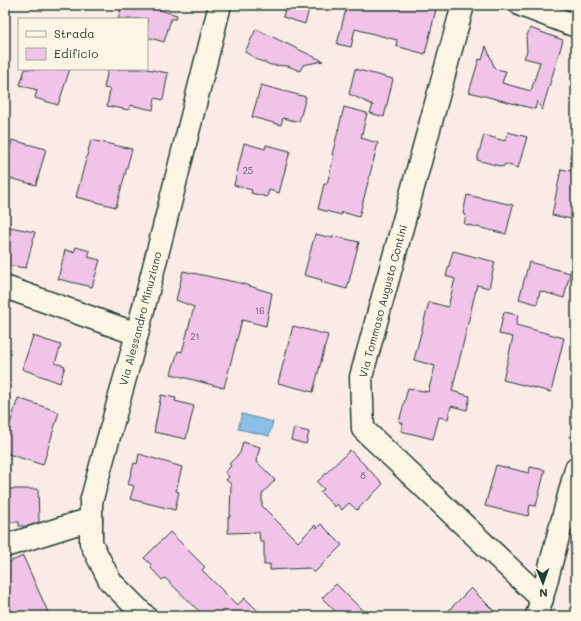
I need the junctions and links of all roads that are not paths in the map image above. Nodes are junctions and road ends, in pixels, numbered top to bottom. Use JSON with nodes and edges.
{"nodes":[{"id":1,"x":220,"y":5,"type":"edge"},
{"id":2,"x":463,"y":5,"type":"edge"},
{"id":3,"x":521,"y":5,"type":"edge"},
{"id":4,"x":576,"y":26,"type":"edge"},
{"id":5,"x":5,"y":287,"type":"edge"},
{"id":6,"x":137,"y":334,"type":"junction"},
{"id":7,"x":576,"y":469,"type":"edge"},
{"id":8,"x":91,"y":519,"type":"junction"},
{"id":9,"x":5,"y":546,"type":"edge"},
{"id":10,"x":539,"y":607,"type":"edge"},
{"id":11,"x":145,"y":616,"type":"edge"}],
"edges":[{"from":1,"to":6,"type":"street","name":"Via Alessandro Minuziano"},
{"from":2,"to":10,"type":"street","name":"Via Tommaso Augusto Contini"},
{"from":3,"to":4,"type":"street"},
{"from":5,"to":6,"type":"street"},
{"from":6,"to":8,"type":"street","name":"Via Alessandro Minuziano"},
{"from":7,"to":10,"type":"street"},
{"from":8,"to":9,"type":"street"},
{"from":8,"to":11,"type":"street","name":"Via Alessandro Minuziano"}]}
